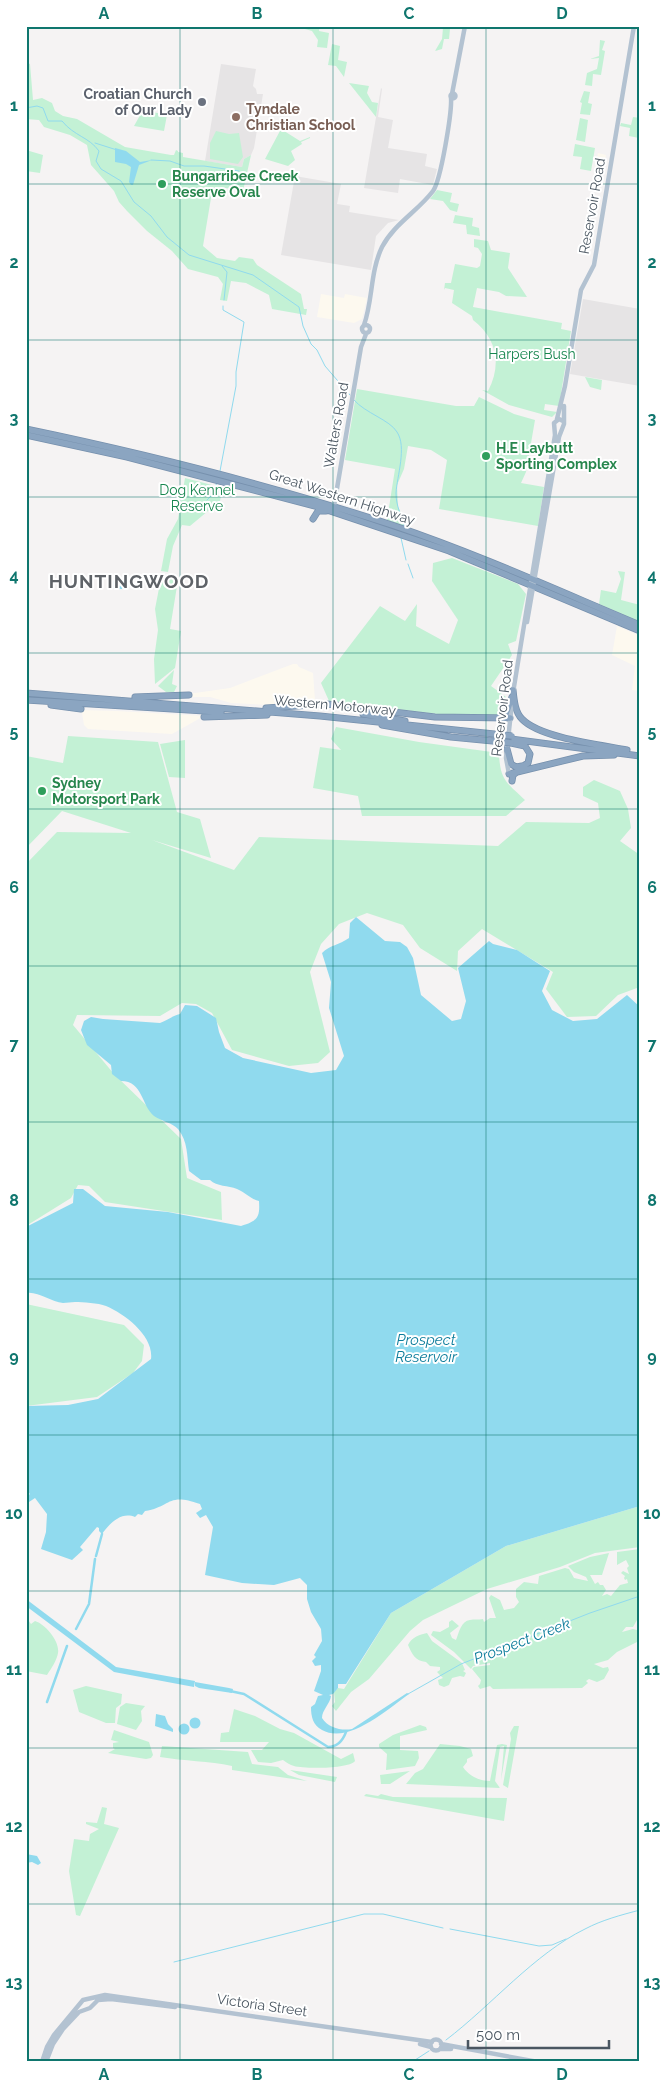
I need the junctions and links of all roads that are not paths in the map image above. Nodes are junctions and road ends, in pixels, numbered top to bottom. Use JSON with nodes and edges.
{"nodes":[{"id":1,"x":465,"y":26,"type":"edge"},
{"id":2,"x":634,"y":26,"type":"edge"},
{"id":3,"x":565,"y":386,"type":"junction"},
{"id":4,"x":557,"y":419,"type":"junction"},
{"id":5,"x":564,"y":421,"type":"junction"},
{"id":6,"x":556,"y":426,"type":"junction"},
{"id":7,"x":562,"y":427,"type":"junction"},
{"id":8,"x":26,"y":429,"type":"edge"},
{"id":9,"x":26,"y":435,"type":"edge"},
{"id":10,"x":111,"y":450,"type":"junction"},
{"id":11,"x":334,"y":506,"type":"junction"},
{"id":12,"x":313,"y":519,"type":"dead end"},
{"id":13,"x":364,"y":522,"type":"junction"},
{"id":14,"x":509,"y":570,"type":"junction"},
{"id":15,"x":532,"y":571,"type":"junction"},
{"id":16,"x":515,"y":578,"type":"junction"},
{"id":17,"x":532,"y":583,"type":"junction"},
{"id":18,"x":547,"y":592,"type":"junction"},
{"id":19,"x":532,"y":593,"type":"junction"},
{"id":20,"x":528,"y":598,"type":"junction"},
{"id":21,"x":640,"y":625,"type":"edge"},
{"id":22,"x":640,"y":631,"type":"edge"},
{"id":23,"x":521,"y":645,"type":"junction"},
{"id":24,"x":513,"y":690,"type":"junction"},
{"id":25,"x":26,"y":693,"type":"edge"},
{"id":26,"x":188,"y":695,"type":"dead end"},
{"id":27,"x":106,"y":698,"type":"junction"},
{"id":28,"x":26,"y":701,"type":"edge"},
{"id":29,"x":220,"y":708,"type":"junction"},
{"id":30,"x":81,"y":709,"type":"dead end"},
{"id":31,"x":363,"y":714,"type":"dead end"},
{"id":32,"x":267,"y":716,"type":"junction"},
{"id":33,"x":204,"y":717,"type":"dead end"},
{"id":34,"x":510,"y":718,"type":"junction"},
{"id":35,"x":494,"y":719,"type":"junction"},
{"id":36,"x":472,"y":731,"type":"junction"},
{"id":37,"x":503,"y":738,"type":"junction"},
{"id":38,"x":510,"y":742,"type":"junction"},
{"id":39,"x":629,"y":752,"type":"junction"},
{"id":40,"x":640,"y":754,"type":"edge"},
{"id":41,"x":527,"y":765,"type":"junction"},
{"id":42,"x":517,"y":772,"type":"junction"},
{"id":43,"x":508,"y":773,"type":"junction"},
{"id":44,"x":512,"y":781,"type":"dead end"},
{"id":45,"x":88,"y":1998,"type":"junction"},
{"id":46,"x":82,"y":2001,"type":"junction"},
{"id":47,"x":92,"y":2005,"type":"junction"},
{"id":48,"x":86,"y":2008,"type":"junction"},
{"id":49,"x":431,"y":2045,"type":"junction"},
{"id":50,"x":440,"y":2046,"type":"junction"},
{"id":51,"x":42,"y":2062,"type":"edge"},
{"id":52,"x":46,"y":2062,"type":"edge"},
{"id":53,"x":524,"y":2062,"type":"edge"},
{"id":54,"x":538,"y":2062,"type":"edge"}],
"edges":[{"from":1,"to":11,"type":"main road","name":"Walters Road"},
{"from":2,"to":3,"type":"main road","name":"Reservoir Road"},
{"from":3,"to":4,"type":"main road","name":"Reservoir Road"},
{"from":3,"to":5,"type":"main road","name":"Reservoir Road"},
{"from":4,"to":5,"type":"main road"},
{"from":4,"to":6,"type":"main road","name":"Reservoir Road"},
{"from":5,"to":7,"type":"main road","name":"Reservoir Road"},
{"from":6,"to":7,"type":"main road"},
{"from":6,"to":15,"type":"main road","name":"Reservoir Road"},
{"from":7,"to":17,"type":"main road","name":"Reservoir Road"},
{"from":8,"to":10,"type":"highway","name":"Great Western Highway"},
{"from":9,"to":10,"type":"highway","name":"Great Western Highway"},
{"from":10,"to":11,"type":"highway","name":"Great Western Highway"},
{"from":10,"to":13,"type":"highway","name":"Great Western Highway"},
{"from":11,"to":14,"type":"highway","name":"Great Western Highway"},
{"from":12,"to":13,"type":"highway"},
{"from":13,"to":16,"type":"highway","name":"Great Western Highway"},
{"from":14,"to":15,"type":"main road"},
{"from":14,"to":17,"type":"highway","name":"Great Western Highway"},
{"from":15,"to":17,"type":"main road","name":"Reservoir Road"},
{"from":16,"to":17,"type":"highway","name":"Great Western Highway"},
{"from":16,"to":20,"type":"main road"},
{"from":17,"to":18,"type":"highway","name":"Great Western Highway"},
{"from":17,"to":19,"type":"main road","name":"Reservoir Road"},
{"from":17,"to":20,"type":"main road","name":"Reservoir Road"},
{"from":17,"to":21,"type":"highway","name":"Great Western Highway"},
{"from":18,"to":19,"type":"main road"},
{"from":18,"to":22,"type":"highway","name":"Great Western Highway"},
{"from":19,"to":23,"type":"main road","name":"Reservoir Road"},
{"from":20,"to":23,"type":"main road","name":"Reservoir Road"},
{"from":23,"to":24,"type":"main road","name":"Reservoir Road"},
{"from":24,"to":34,"type":"main road","name":"Reservoir Road"},
{"from":24,"to":35,"type":"highway"},
{"from":24,"to":39,"type":"highway"},
{"from":25,"to":27,"type":"highway","name":"Western Motorway"},
{"from":26,"to":27,"type":"highway"},
{"from":27,"to":29,"type":"highway","name":"Western Motorway"},
{"from":28,"to":30,"type":"highway"},
{"from":28,"to":32,"type":"highway","name":"Western Motorway"},
{"from":29,"to":35,"type":"highway"},
{"from":29,"to":36,"type":"highway","name":"Western Motorway"},
{"from":31,"to":36,"type":"highway"},
{"from":32,"to":33,"type":"highway"},
{"from":32,"to":37,"type":"highway","name":"Western Motorway"},
{"from":34,"to":35,"type":"highway"},
{"from":34,"to":38,"type":"main road","name":"Reservoir Road"},
{"from":36,"to":37,"type":"highway","name":"Western Motorway"},
{"from":37,"to":38,"type":"highway","name":"Western Motorway","bridge":true},
{"from":38,"to":39,"type":"highway","name":"Western Motorway"},
{"from":38,"to":41,"type":"highway"},
{"from":38,"to":41,"type":"highway"},
{"from":38,"to":43,"type":"main road","name":"Reservoir Road"},
{"from":39,"to":40,"type":"highway","name":"Western Motorway"},
{"from":39,"to":42,"type":"highway"},
{"from":41,"to":43,"type":"highway"},
{"from":42,"to":43,"type":"highway"},
{"from":42,"to":44,"type":"highway"},
{"from":45,"to":46,"type":"main road"},
{"from":45,"to":47,"type":"main road"},
{"from":45,"to":49,"type":"main road","name":"Victoria Street"},
{"from":46,"to":48,"type":"main road"},
{"from":46,"to":51,"type":"main road"},
{"from":47,"to":48,"type":"main road"},
{"from":47,"to":49,"type":"main road","name":"Victoria Street"},
{"from":48,"to":52,"type":"main road"},
{"from":49,"to":50,"type":"main road"},
{"from":49,"to":50,"type":"main road"},
{"from":50,"to":53,"type":"main road"},
{"from":50,"to":54,"type":"main road"}]}
